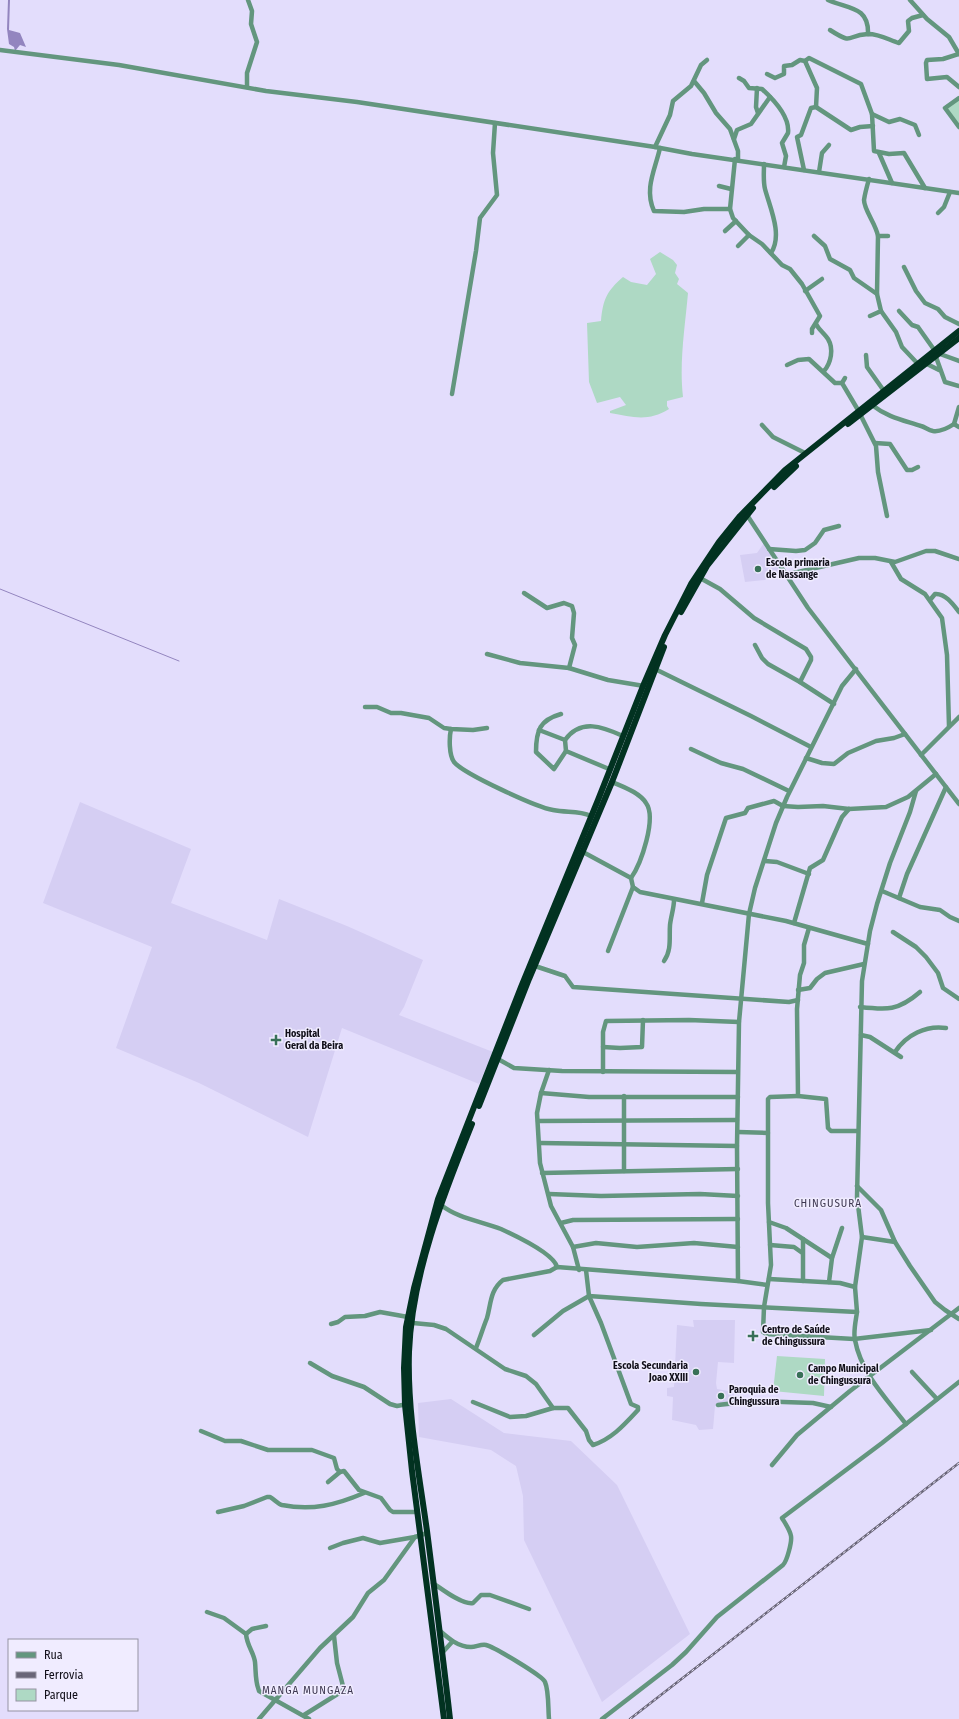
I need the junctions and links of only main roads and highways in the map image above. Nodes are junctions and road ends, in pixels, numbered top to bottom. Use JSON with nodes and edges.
{"nodes":[{"id":1,"x":959,"y":331,"type":"edge"},
{"id":2,"x":959,"y":338,"type":"edge"},
{"id":3,"x":937,"y":354,"type":"junction"},
{"id":4,"x":859,"y":412,"type":"junction"},
{"id":5,"x":645,"y":686,"type":"junction"},
{"id":6,"x":421,"y":1535,"type":"junction"},
{"id":7,"x":444,"y":1719,"type":"edge"},
{"id":8,"x":450,"y":1719,"type":"edge"}],
"edges":[{"from":1,"to":3,"type":"highway"},
{"from":2,"to":3,"type":"highway"},
{"from":3,"to":4,"type":"highway"},
{"from":3,"to":4,"type":"highway"},
{"from":4,"to":5,"type":"highway"},
{"from":4,"to":5,"type":"highway"},
{"from":5,"to":6,"type":"highway"},
{"from":5,"to":6,"type":"highway"},
{"from":6,"to":7,"type":"highway"},
{"from":6,"to":8,"type":"highway"}]}
